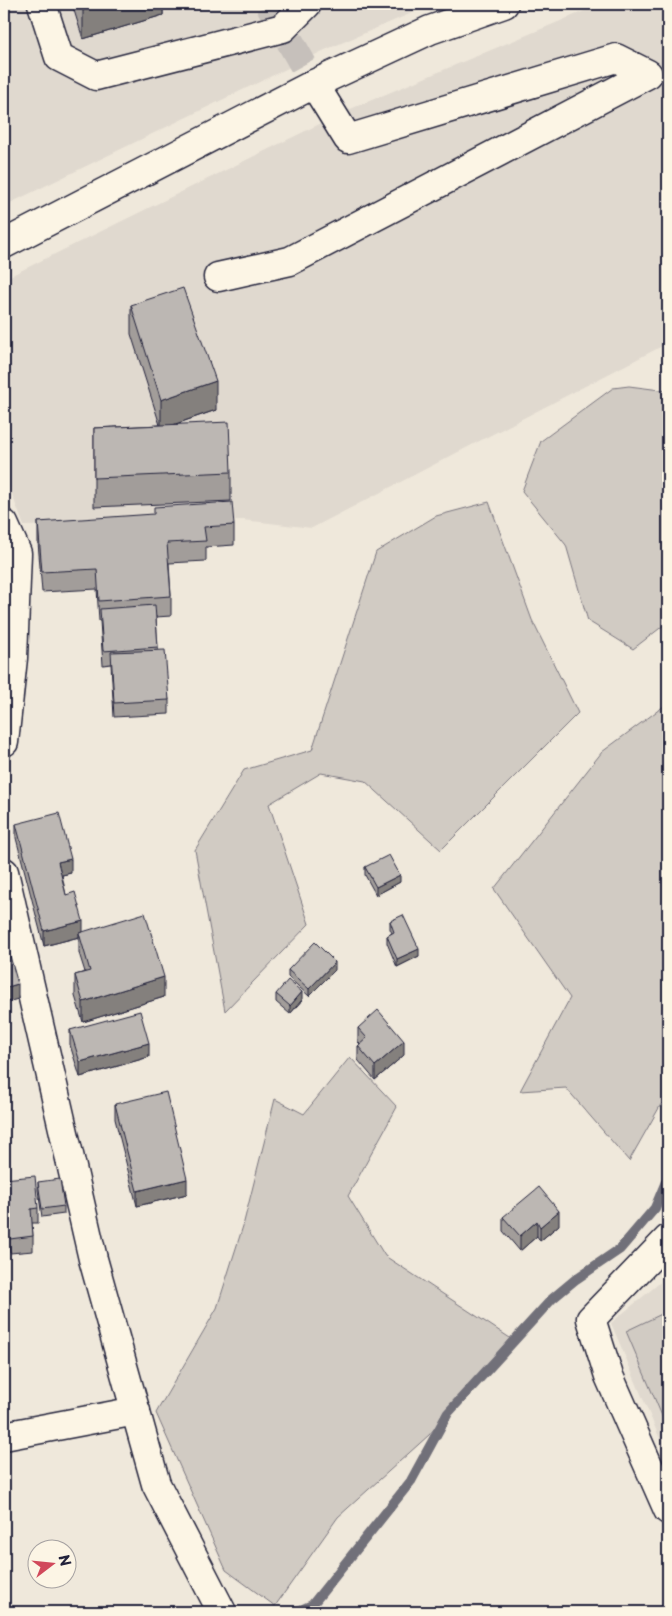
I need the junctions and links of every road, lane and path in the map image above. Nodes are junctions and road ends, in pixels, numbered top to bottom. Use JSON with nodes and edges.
{"nodes":[{"id":1,"x":42,"y":4,"type":"edge"},
{"id":2,"x":307,"y":4,"type":"edge"},
{"id":3,"x":504,"y":4,"type":"edge"},
{"id":4,"x":314,"y":84,"type":"junction"},
{"id":5,"x":4,"y":244,"type":"edge"},
{"id":6,"x":218,"y":278,"type":"dead end"},
{"id":7,"x":4,"y":524,"type":"edge"},
{"id":8,"x":4,"y":742,"type":"edge"},
{"id":9,"x":4,"y":872,"type":"edge"},
{"id":10,"x":668,"y":1239,"type":"edge"},
{"id":11,"x":136,"y":1411,"type":"junction"},
{"id":12,"x":4,"y":1436,"type":"edge"},
{"id":13,"x":668,"y":1510,"type":"edge"},
{"id":14,"x":222,"y":1612,"type":"edge"}],
"edges":[{"from":1,"to":2,"type":"street"},
{"from":3,"to":4,"type":"street"},
{"from":4,"to":5,"type":"street"},
{"from":4,"to":6,"type":"street"},
{"from":7,"to":8,"type":"street"},
{"from":9,"to":11,"type":"street"},
{"from":10,"to":13,"type":"street"},
{"from":11,"to":12,"type":"street"},
{"from":11,"to":14,"type":"street"}]}
